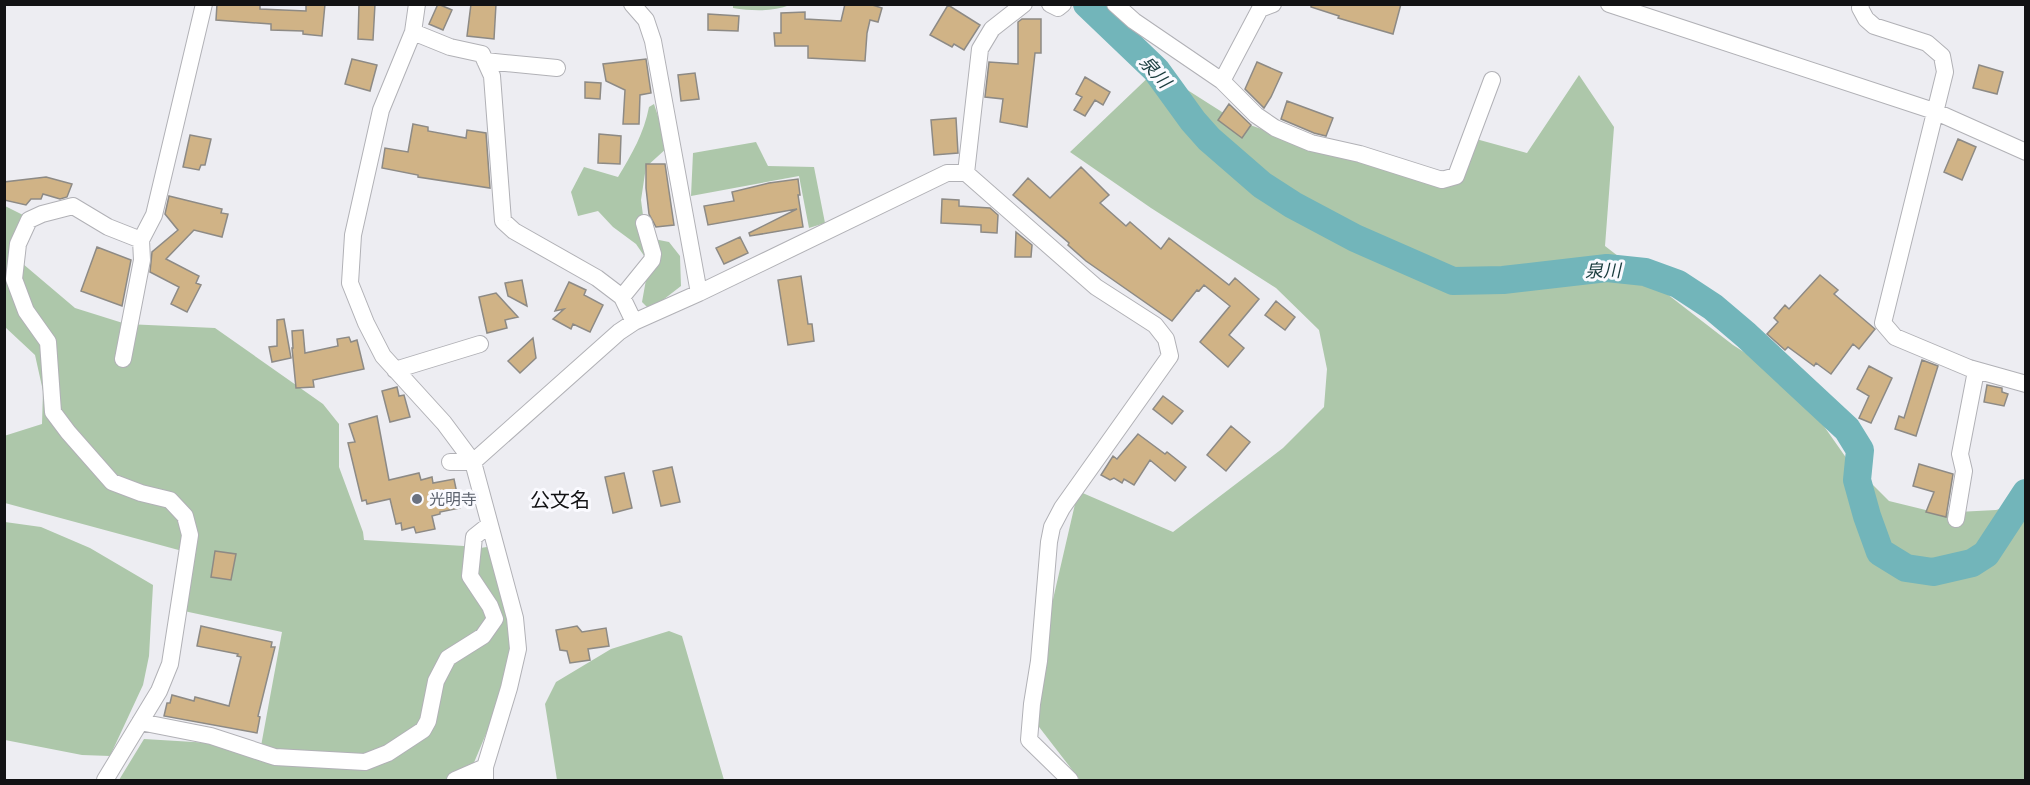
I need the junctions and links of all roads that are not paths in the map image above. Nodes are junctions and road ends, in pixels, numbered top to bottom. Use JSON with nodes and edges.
{"nodes":[{"id":1,"x":204,"y":4,"type":"edge"},
{"id":2,"x":417,"y":4,"type":"edge"},
{"id":3,"x":632,"y":4,"type":"edge"},
{"id":4,"x":1024,"y":4,"type":"edge"},
{"id":5,"x":1115,"y":4,"type":"edge"},
{"id":6,"x":1273,"y":4,"type":"edge"},
{"id":7,"x":1608,"y":4,"type":"edge"},
{"id":8,"x":1861,"y":4,"type":"edge"},
{"id":9,"x":412,"y":32,"type":"junction"},
{"id":10,"x":485,"y":61,"type":"junction"},
{"id":11,"x":557,"y":68,"type":"dead end"},
{"id":12,"x":1492,"y":80,"type":"dead end"},
{"id":13,"x":1222,"y":81,"type":"junction"},
{"id":14,"x":1934,"y":111,"type":"junction"},
{"id":15,"x":2025,"y":152,"type":"edge"},
{"id":16,"x":966,"y":173,"type":"junction"},
{"id":17,"x":644,"y":223,"type":"dead end"},
{"id":18,"x":141,"y":240,"type":"junction"},
{"id":19,"x":699,"y":293,"type":"junction"},
{"id":20,"x":622,"y":297,"type":"junction"},
{"id":21,"x":634,"y":322,"type":"junction"},
{"id":22,"x":480,"y":344,"type":"dead end"},
{"id":23,"x":123,"y":359,"type":"dead end"},
{"id":24,"x":395,"y":370,"type":"junction"},
{"id":25,"x":1976,"y":370,"type":"junction"},
{"id":26,"x":2025,"y":384,"type":"edge"},
{"id":27,"x":450,"y":462,"type":"dead end"},
{"id":28,"x":473,"y":462,"type":"junction"},
{"id":29,"x":1956,"y":519,"type":"dead end"},
{"id":30,"x":489,"y":525,"type":"junction"},
{"id":31,"x":140,"y":722,"type":"junction"},
{"id":32,"x":485,"y":774,"type":"edge"},
{"id":33,"x":105,"y":780,"type":"edge"},
{"id":34,"x":455,"y":780,"type":"edge"},
{"id":35,"x":1070,"y":780,"type":"edge"}],
"edges":[{"from":1,"to":18,"type":"street"},
{"from":2,"to":9,"type":"street"},
{"from":3,"to":19,"type":"street"},
{"from":4,"to":16,"type":"street"},
{"from":5,"to":13,"type":"street"},
{"from":6,"to":13,"type":"street"},
{"from":7,"to":14,"type":"street"},
{"from":8,"to":14,"type":"street"},
{"from":9,"to":10,"type":"street"},
{"from":9,"to":24,"type":"street"},
{"from":10,"to":11,"type":"street"},
{"from":10,"to":20,"type":"street"},
{"from":12,"to":13,"type":"street"},
{"from":14,"to":15,"type":"street"},
{"from":14,"to":25,"type":"street"},
{"from":16,"to":19,"type":"street"},
{"from":16,"to":35,"type":"street"},
{"from":17,"to":20,"type":"street"},
{"from":18,"to":23,"type":"street"},
{"from":18,"to":31,"type":"street"},
{"from":19,"to":21,"type":"street"},
{"from":20,"to":21,"type":"street"},
{"from":21,"to":28,"type":"street"},
{"from":22,"to":24,"type":"street"},
{"from":24,"to":28,"type":"street"},
{"from":25,"to":26,"type":"street"},
{"from":25,"to":29,"type":"street"},
{"from":27,"to":28,"type":"street"},
{"from":28,"to":30,"type":"street"},
{"from":30,"to":31,"type":"street"},
{"from":30,"to":32,"type":"street"},
{"from":31,"to":33,"type":"street"},
{"from":32,"to":34,"type":"street"}]}
